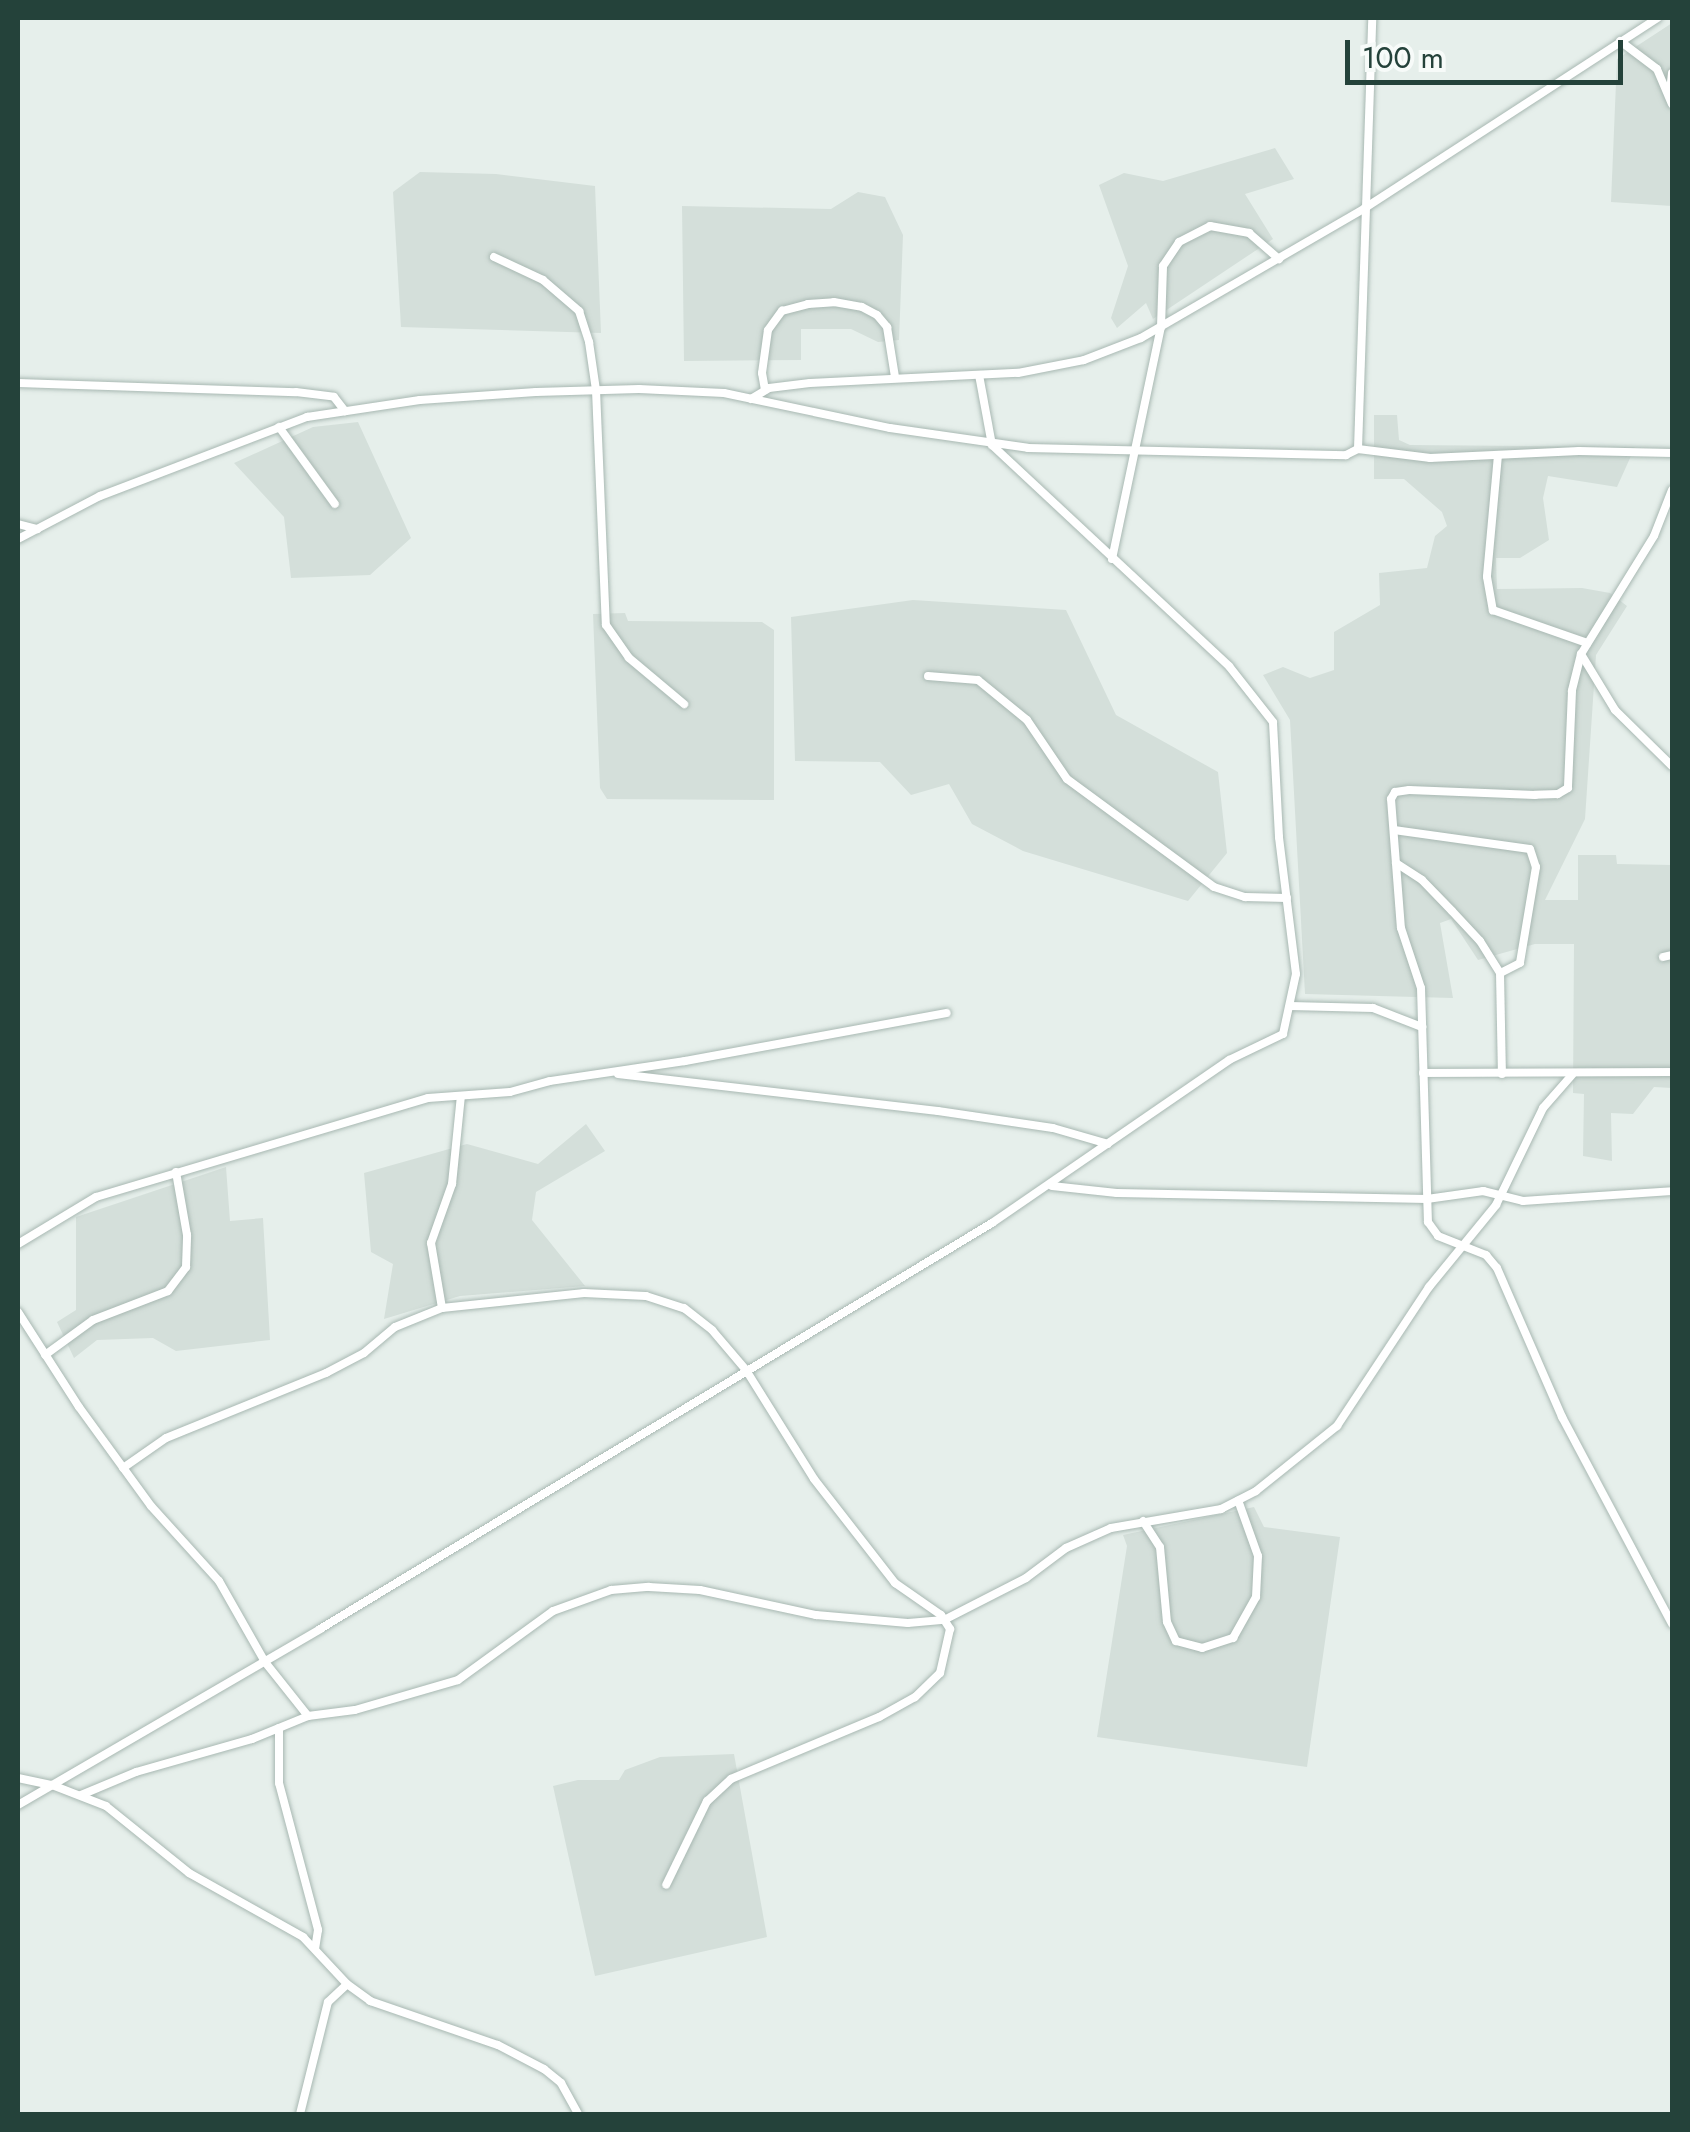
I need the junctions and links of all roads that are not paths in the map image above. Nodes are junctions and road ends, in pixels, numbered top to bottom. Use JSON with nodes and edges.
{"nodes":[{"id":1,"x":1372,"y":18,"type":"edge"},
{"id":2,"x":1658,"y":18,"type":"edge"},
{"id":3,"x":1620,"y":41,"type":"junction"},
{"id":4,"x":1672,"y":74,"type":"edge"},
{"id":5,"x":1670,"y":92,"type":"edge"},
{"id":6,"x":1672,"y":104,"type":"edge"},
{"id":7,"x":1366,"y":208,"type":"junction"},
{"id":8,"x":494,"y":257,"type":"dead end"},
{"id":9,"x":1279,"y":259,"type":"junction"},
{"id":10,"x":1161,"y":326,"type":"junction"},
{"id":11,"x":979,"y":375,"type":"junction"},
{"id":12,"x":895,"y":377,"type":"junction"},
{"id":13,"x":18,"y":383,"type":"edge"},
{"id":14,"x":596,"y":390,"type":"junction"},
{"id":15,"x":765,"y":390,"type":"junction"},
{"id":16,"x":752,"y":399,"type":"junction"},
{"id":17,"x":345,"y":411,"type":"junction"},
{"id":18,"x":279,"y":427,"type":"junction"},
{"id":19,"x":992,"y":445,"type":"junction"},
{"id":20,"x":1358,"y":448,"type":"junction"},
{"id":21,"x":1137,"y":452,"type":"junction"},
{"id":22,"x":1672,"y":453,"type":"edge"},
{"id":23,"x":1498,"y":455,"type":"junction"},
{"id":24,"x":1672,"y":490,"type":"edge"},
{"id":25,"x":335,"y":504,"type":"dead end"},
{"id":26,"x":18,"y":524,"type":"edge"},
{"id":27,"x":37,"y":528,"type":"junction"},
{"id":28,"x":18,"y":539,"type":"edge"},
{"id":29,"x":1112,"y":559,"type":"junction"},
{"id":30,"x":1588,"y":644,"type":"junction"},
{"id":31,"x":1581,"y":654,"type":"junction"},
{"id":32,"x":928,"y":676,"type":"dead end"},
{"id":33,"x":684,"y":704,"type":"dead end"},
{"id":34,"x":1672,"y":766,"type":"edge"},
{"id":35,"x":1394,"y":830,"type":"junction"},
{"id":36,"x":1396,"y":863,"type":"junction"},
{"id":37,"x":1287,"y":898,"type":"junction"},
{"id":38,"x":1500,"y":973,"type":"junction"},
{"id":39,"x":1290,"y":1006,"type":"junction"},
{"id":40,"x":946,"y":1013,"type":"dead end"},
{"id":41,"x":1422,"y":1027,"type":"junction"},
{"id":42,"x":612,"y":1072,"type":"junction"},
{"id":43,"x":1672,"y":1072,"type":"edge"},
{"id":44,"x":1423,"y":1073,"type":"junction"},
{"id":45,"x":1502,"y":1074,"type":"junction"},
{"id":46,"x":1572,"y":1075,"type":"junction"},
{"id":47,"x":461,"y":1096,"type":"junction"},
{"id":48,"x":1108,"y":1144,"type":"junction"},
{"id":49,"x":176,"y":1172,"type":"junction"},
{"id":50,"x":1052,"y":1186,"type":"junction"},
{"id":51,"x":1672,"y":1190,"type":"edge"},
{"id":52,"x":1501,"y":1194,"type":"junction"},
{"id":53,"x":1426,"y":1200,"type":"junction"},
{"id":54,"x":18,"y":1244,"type":"edge"},
{"id":55,"x":1464,"y":1247,"type":"junction"},
{"id":56,"x":442,"y":1308,"type":"junction"},
{"id":57,"x":18,"y":1312,"type":"edge"},
{"id":58,"x":45,"y":1354,"type":"junction"},
{"id":59,"x":746,"y":1370,"type":"junction"},
{"id":60,"x":123,"y":1468,"type":"junction"},
{"id":61,"x":1238,"y":1500,"type":"junction"},
{"id":62,"x":1143,"y":1522,"type":"junction"},
{"id":63,"x":944,"y":1620,"type":"junction"},
{"id":64,"x":1672,"y":1624,"type":"edge"},
{"id":65,"x":266,"y":1662,"type":"junction"},
{"id":66,"x":308,"y":1716,"type":"junction"},
{"id":67,"x":279,"y":1728,"type":"junction"},
{"id":68,"x":18,"y":1778,"type":"edge"},
{"id":69,"x":52,"y":1785,"type":"junction"},
{"id":70,"x":81,"y":1796,"type":"junction"},
{"id":71,"x":18,"y":1805,"type":"edge"},
{"id":72,"x":666,"y":1885,"type":"dead end"},
{"id":73,"x":315,"y":1948,"type":"junction"},
{"id":74,"x":346,"y":1984,"type":"junction"},
{"id":75,"x":300,"y":2114,"type":"edge"},
{"id":76,"x":578,"y":2114,"type":"edge"}],
"edges":[{"from":1,"to":7,"type":"lane"},
{"from":2,"to":3,"type":"lane"},
{"from":3,"to":5,"type":"lane"},
{"from":3,"to":7,"type":"lane"},
{"from":4,"to":5,"type":"lane"},
{"from":5,"to":6,"type":"lane"},
{"from":7,"to":9,"type":"lane"},
{"from":7,"to":20,"type":"lane"},
{"from":8,"to":14,"type":"lane"},
{"from":9,"to":10,"type":"lane"},
{"from":9,"to":10,"type":"lane"},
{"from":10,"to":11,"type":"lane"},
{"from":10,"to":21,"type":"lane"},
{"from":11,"to":12,"type":"lane"},
{"from":11,"to":19,"type":"lane"},
{"from":12,"to":15,"type":"lane"},
{"from":12,"to":15,"type":"lane"},
{"from":13,"to":17,"type":"lane"},
{"from":14,"to":16,"type":"lane"},
{"from":14,"to":17,"type":"lane"},
{"from":14,"to":33,"type":"lane"},
{"from":15,"to":16,"type":"lane"},
{"from":16,"to":19,"type":"lane"},
{"from":17,"to":18,"type":"lane"},
{"from":18,"to":25,"type":"lane"},
{"from":18,"to":27,"type":"lane"},
{"from":19,"to":21,"type":"lane"},
{"from":19,"to":29,"type":"lane"},
{"from":20,"to":21,"type":"lane"},
{"from":20,"to":23,"type":"lane"},
{"from":21,"to":29,"type":"lane"},
{"from":22,"to":23,"type":"lane"},
{"from":23,"to":30,"type":"lane"},
{"from":24,"to":30,"type":"lane"},
{"from":26,"to":27,"type":"lane"},
{"from":27,"to":28,"type":"lane"},
{"from":29,"to":37,"type":"lane"},
{"from":30,"to":31,"type":"lane"},
{"from":31,"to":34,"type":"lane"},
{"from":31,"to":35,"type":"lane"},
{"from":32,"to":37,"type":"lane"},
{"from":35,"to":36,"type":"lane"},
{"from":35,"to":38,"type":"lane"},
{"from":36,"to":38,"type":"lane"},
{"from":36,"to":41,"type":"lane"},
{"from":37,"to":39,"type":"lane"},
{"from":38,"to":45,"type":"lane"},
{"from":39,"to":41,"type":"lane"},
{"from":39,"to":48,"type":"lane"},
{"from":40,"to":42,"type":"lane"},
{"from":41,"to":44,"type":"lane"},
{"from":42,"to":47,"type":"lane"},
{"from":42,"to":48,"type":"lane"},
{"from":43,"to":46,"type":"lane"},
{"from":44,"to":45,"type":"lane"},
{"from":44,"to":53,"type":"lane"},
{"from":45,"to":46,"type":"lane"},
{"from":46,"to":52,"type":"lane"},
{"from":47,"to":49,"type":"lane"},
{"from":47,"to":56,"type":"lane"},
{"from":48,"to":50,"type":"lane"},
{"from":49,"to":54,"type":"lane"},
{"from":49,"to":58,"type":"lane"},
{"from":50,"to":53,"type":"lane"},
{"from":50,"to":59,"type":"lane"},
{"from":51,"to":52,"type":"lane"},
{"from":52,"to":53,"type":"lane"},
{"from":52,"to":55,"type":"lane"},
{"from":53,"to":55,"type":"lane"},
{"from":55,"to":61,"type":"lane"},
{"from":55,"to":64,"type":"lane"},
{"from":56,"to":59,"type":"lane"},
{"from":56,"to":60,"type":"lane"},
{"from":57,"to":58,"type":"lane"},
{"from":58,"to":60,"type":"lane"},
{"from":59,"to":63,"type":"lane"},
{"from":59,"to":65,"type":"lane"},
{"from":60,"to":65,"type":"lane"},
{"from":61,"to":62,"type":"lane"},
{"from":61,"to":62,"type":"lane"},
{"from":62,"to":63,"type":"lane"},
{"from":63,"to":66,"type":"lane"},
{"from":63,"to":72,"type":"lane"},
{"from":65,"to":66,"type":"lane"},
{"from":65,"to":69,"type":"lane"},
{"from":66,"to":67,"type":"lane"},
{"from":67,"to":70,"type":"lane"},
{"from":67,"to":73,"type":"lane"},
{"from":68,"to":69,"type":"lane"},
{"from":69,"to":70,"type":"lane"},
{"from":69,"to":71,"type":"lane"},
{"from":70,"to":73,"type":"lane"},
{"from":73,"to":74,"type":"lane"},
{"from":74,"to":75,"type":"lane"},
{"from":74,"to":76,"type":"lane"}]}
